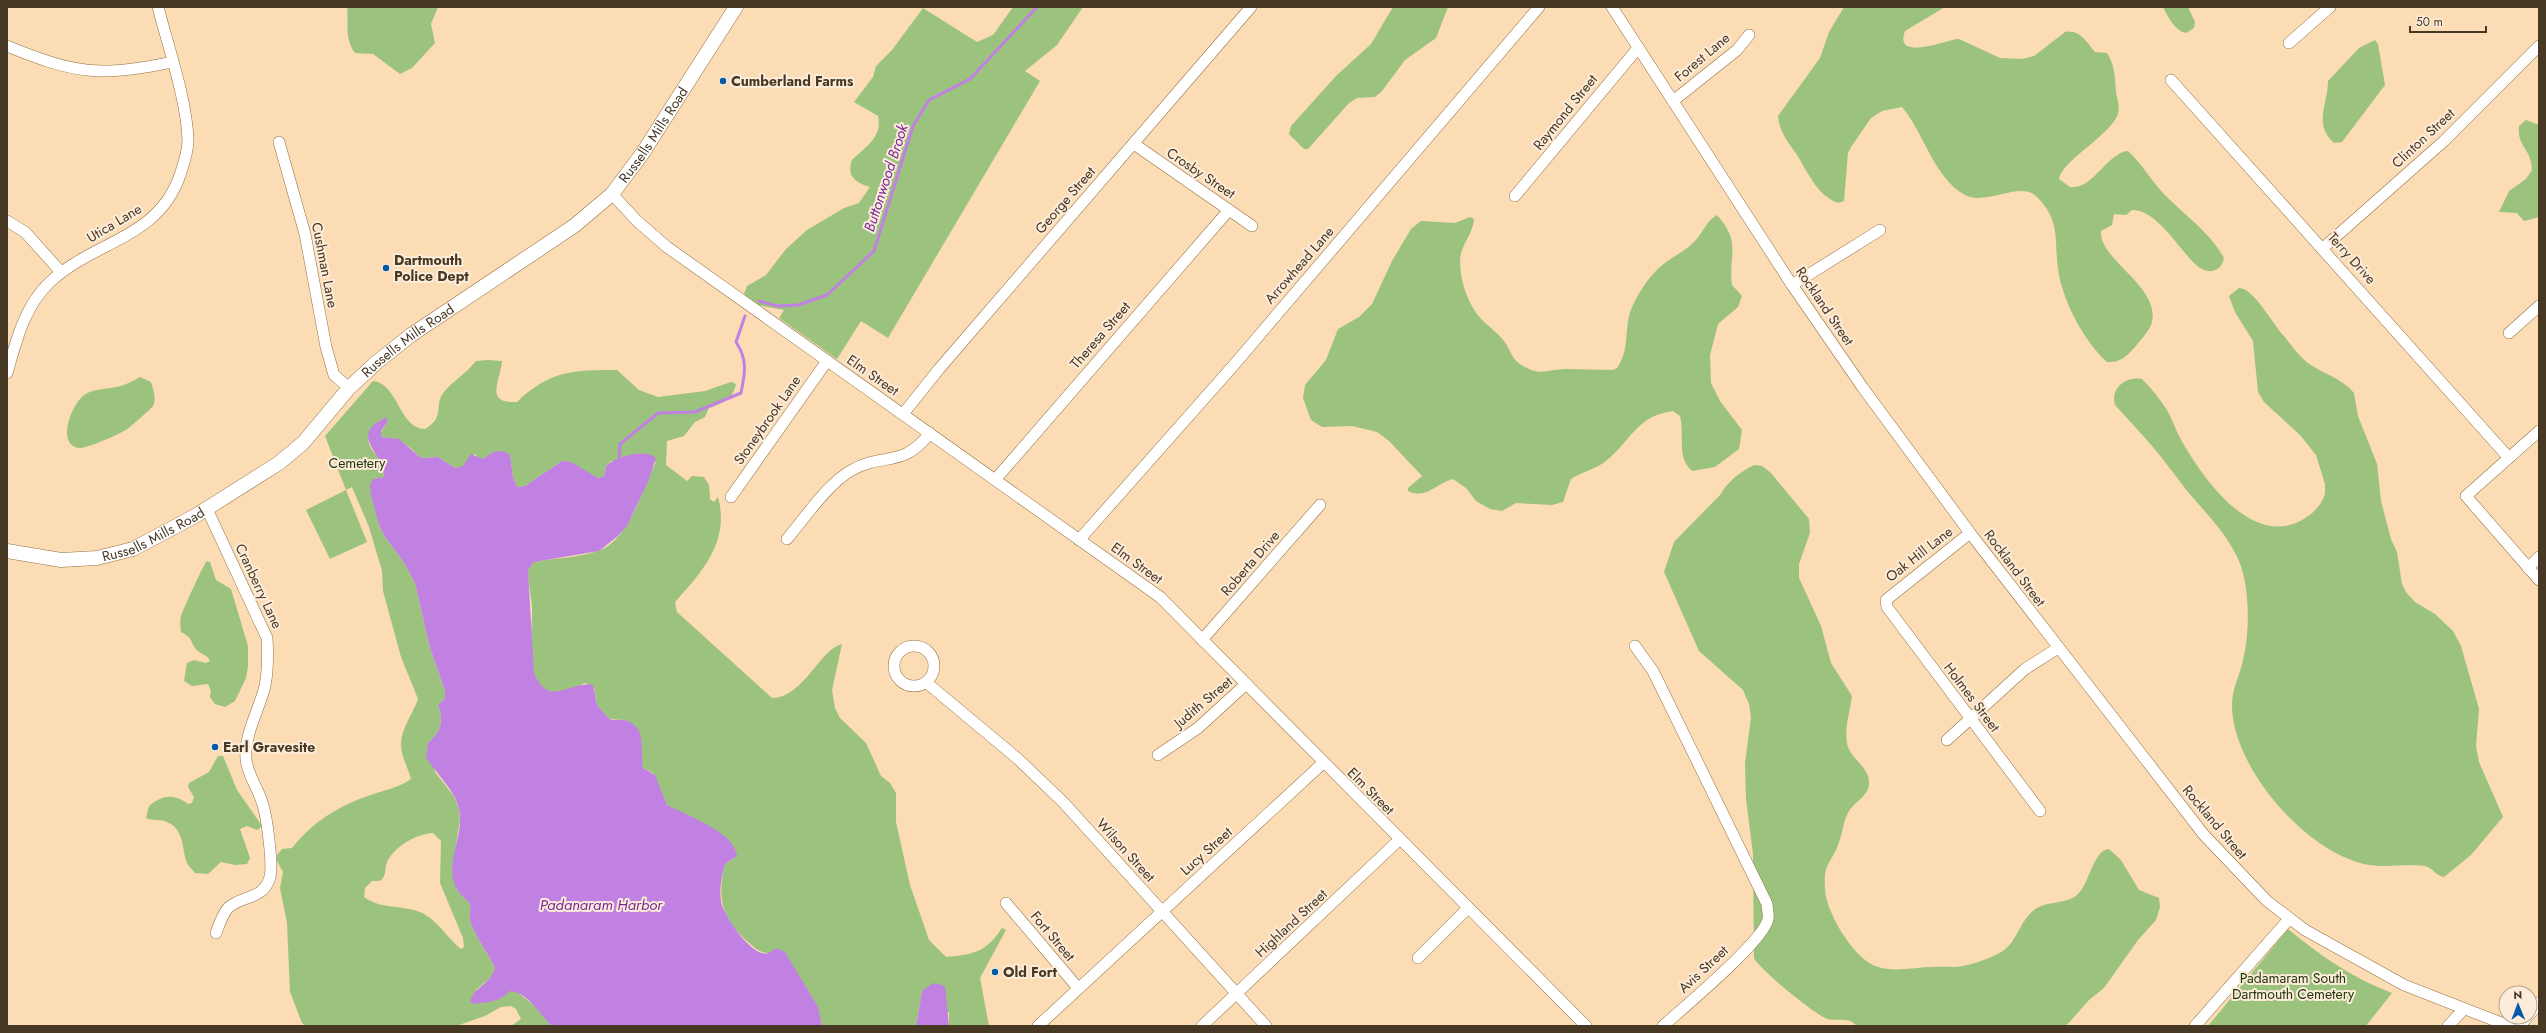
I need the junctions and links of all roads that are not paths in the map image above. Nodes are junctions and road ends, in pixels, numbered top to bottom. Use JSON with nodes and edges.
{"nodes":[{"id":1,"x":158,"y":7,"type":"edge"},
{"id":2,"x":736,"y":7,"type":"edge"},
{"id":3,"x":1251,"y":7,"type":"edge"},
{"id":4,"x":1539,"y":7,"type":"edge"},
{"id":5,"x":1612,"y":7,"type":"edge"},
{"id":6,"x":2330,"y":7,"type":"edge"},
{"id":7,"x":1749,"y":35,"type":"dead end"},
{"id":8,"x":2289,"y":43,"type":"dead end"},
{"id":9,"x":7,"y":46,"type":"edge"},
{"id":10,"x":2539,"y":46,"type":"edge"},
{"id":11,"x":1638,"y":48,"type":"junction"},
{"id":12,"x":172,"y":62,"type":"junction"},
{"id":13,"x":2171,"y":80,"type":"dead end"},
{"id":14,"x":1673,"y":101,"type":"junction"},
{"id":15,"x":279,"y":142,"type":"dead end"},
{"id":16,"x":1134,"y":144,"type":"junction"},
{"id":17,"x":612,"y":194,"type":"junction"},
{"id":18,"x":1515,"y":196,"type":"dead end"},
{"id":19,"x":1229,"y":210,"type":"junction"},
{"id":20,"x":7,"y":221,"type":"edge"},
{"id":21,"x":1252,"y":226,"type":"dead end"},
{"id":22,"x":1880,"y":230,"type":"dead end"},
{"id":23,"x":2324,"y":248,"type":"junction"},
{"id":24,"x":61,"y":272,"type":"junction"},
{"id":25,"x":1792,"y":285,"type":"junction"},
{"id":26,"x":2539,"y":306,"type":"edge"},
{"id":27,"x":2509,"y":333,"type":"dead end"},
{"id":28,"x":827,"y":361,"type":"junction"},
{"id":29,"x":7,"y":373,"type":"edge"},
{"id":30,"x":349,"y":388,"type":"junction"},
{"id":31,"x":903,"y":414,"type":"junction"},
{"id":32,"x":2539,"y":431,"type":"edge"},
{"id":33,"x":930,"y":433,"type":"junction"},
{"id":34,"x":2509,"y":458,"type":"junction"},
{"id":35,"x":995,"y":480,"type":"junction"},
{"id":36,"x":731,"y":497,"type":"dead end"},
{"id":37,"x":1320,"y":505,"type":"dead end"},
{"id":38,"x":206,"y":509,"type":"junction"},
{"id":39,"x":1970,"y":533,"type":"junction"},
{"id":40,"x":787,"y":539,"type":"dead end"},
{"id":41,"x":1079,"y":540,"type":"junction"},
{"id":42,"x":7,"y":551,"type":"edge"},
{"id":43,"x":2539,"y":557,"type":"edge"},
{"id":44,"x":2528,"y":568,"type":"junction"},
{"id":45,"x":2539,"y":580,"type":"edge"},
{"id":46,"x":1886,"y":600,"type":"joint"},
{"id":47,"x":1202,"y":640,"type":"junction"},
{"id":48,"x":1635,"y":646,"type":"dead end"},
{"id":49,"x":2058,"y":648,"type":"junction"},
{"id":50,"x":927,"y":683,"type":"dead end"},
{"id":51,"x":1246,"y":684,"type":"junction"},
{"id":52,"x":1971,"y":720,"type":"junction"},
{"id":53,"x":1947,"y":740,"type":"dead end"},
{"id":54,"x":1158,"y":755,"type":"dead end"},
{"id":55,"x":1323,"y":764,"type":"junction"},
{"id":56,"x":2040,"y":811,"type":"dead end"},
{"id":57,"x":1399,"y":840,"type":"junction"},
{"id":58,"x":1006,"y":903,"type":"dead end"},
{"id":59,"x":1468,"y":908,"type":"junction"},
{"id":60,"x":1161,"y":912,"type":"junction"},
{"id":61,"x":2289,"y":919,"type":"junction"},
{"id":62,"x":216,"y":933,"type":"dead end"},
{"id":63,"x":1418,"y":958,"type":"dead end"},
{"id":64,"x":1078,"y":988,"type":"junction"},
{"id":65,"x":1236,"y":995,"type":"junction"},
{"id":66,"x":2464,"y":1009,"type":"junction"},
{"id":67,"x":1038,"y":1026,"type":"edge"},
{"id":68,"x":1202,"y":1026,"type":"edge"},
{"id":69,"x":1266,"y":1026,"type":"edge"},
{"id":70,"x":1586,"y":1026,"type":"edge"},
{"id":71,"x":1663,"y":1026,"type":"edge"},
{"id":72,"x":2195,"y":1026,"type":"edge"},
{"id":73,"x":2448,"y":1026,"type":"edge"},
{"id":74,"x":2509,"y":1026,"type":"edge"}],
"edges":[{"from":1,"to":12,"type":"street","name":"Utica Lane"},
{"from":2,"to":17,"type":"main road","name":"Russells Mills Road"},
{"from":3,"to":16,"type":"street","name":"George Street"},
{"from":4,"to":41,"type":"street","name":"Arrowhead Lane"},
{"from":5,"to":11,"type":"street","name":"Rockland Street"},
{"from":6,"to":8,"type":"street"},
{"from":7,"to":14,"type":"street","name":"Forest Lane"},
{"from":9,"to":12,"type":"street"},
{"from":10,"to":23,"type":"street","name":"Clinton Street"},
{"from":11,"to":14,"type":"street","name":"Rockland Street"},
{"from":11,"to":18,"type":"street","name":"Raymond Street"},
{"from":12,"to":24,"type":"street","name":"Utica Lane"},
{"from":13,"to":23,"type":"street","name":"Terry Drive"},
{"from":14,"to":25,"type":"street","name":"Rockland Street"},
{"from":15,"to":30,"type":"street","name":"Cushman Lane"},
{"from":16,"to":19,"type":"street","name":"Crosby Street"},
{"from":16,"to":31,"type":"street","name":"George Street"},
{"from":17,"to":28,"type":"street","name":"Elm Street"},
{"from":17,"to":30,"type":"main road","name":"Russells Mills Road"},
{"from":19,"to":21,"type":"street","name":"Crosby Street"},
{"from":19,"to":35,"type":"street","name":"Theresa Street"},
{"from":20,"to":24,"type":"street"},
{"from":22,"to":25,"type":"street"},
{"from":23,"to":34,"type":"street","name":"Terry Drive"},
{"from":24,"to":29,"type":"street","name":"Utica Lane"},
{"from":25,"to":39,"type":"street","name":"Rockland Street"},
{"from":26,"to":27,"type":"street"},
{"from":28,"to":31,"type":"street","name":"Elm Street"},
{"from":28,"to":36,"type":"street","name":"Stoneybrook Lane"},
{"from":30,"to":38,"type":"main road","name":"Russells Mills Road"},
{"from":31,"to":33,"type":"street","name":"Elm Street"},
{"from":32,"to":34,"type":"street"},
{"from":33,"to":35,"type":"street","name":"Elm Street"},
{"from":33,"to":40,"type":"street"},
{"from":34,"to":44,"type":"street"},
{"from":35,"to":41,"type":"street","name":"Elm Street"},
{"from":37,"to":47,"type":"street","name":"Roberta Drive"},
{"from":38,"to":42,"type":"main road","name":"Russells Mills Road"},
{"from":38,"to":62,"type":"street","name":"Cranberry Lane"},
{"from":39,"to":46,"type":"street","name":"Oak Hill Lane"},
{"from":39,"to":49,"type":"street","name":"Rockland Street"},
{"from":41,"to":47,"type":"street","name":"Elm Street"},
{"from":43,"to":44,"type":"street"},
{"from":44,"to":45,"type":"street"},
{"from":46,"to":52,"type":"street","name":"Holmes Street"},
{"from":47,"to":51,"type":"street","name":"Elm Street"},
{"from":48,"to":71,"type":"street","name":"Avis Street"},
{"from":49,"to":52,"type":"street"},
{"from":49,"to":61,"type":"street","name":"Rockland Street"},
{"from":50,"to":60,"type":"street","name":"Wilson Street"},
{"from":51,"to":54,"type":"street","name":"Judith Street"},
{"from":51,"to":55,"type":"street","name":"Elm Street"},
{"from":52,"to":53,"type":"street"},
{"from":52,"to":56,"type":"street","name":"Holmes Street"},
{"from":55,"to":57,"type":"street","name":"Elm Street"},
{"from":55,"to":60,"type":"street","name":"Lucy Street"},
{"from":57,"to":59,"type":"street","name":"Elm Street"},
{"from":57,"to":65,"type":"street","name":"Highland Street"},
{"from":58,"to":64,"type":"street","name":"Fort Street"},
{"from":59,"to":63,"type":"street"},
{"from":59,"to":70,"type":"street","name":"Elm Street"},
{"from":60,"to":64,"type":"street","name":"Lucy Street"},
{"from":60,"to":65,"type":"street","name":"Wilson Street"},
{"from":61,"to":66,"type":"street","name":"Rockland Street"},
{"from":61,"to":72,"type":"street"},
{"from":64,"to":67,"type":"street","name":"Lucy Street"},
{"from":65,"to":68,"type":"street","name":"Highland Street"},
{"from":65,"to":69,"type":"street","name":"Wilson Street"},
{"from":66,"to":73,"type":"street"},
{"from":66,"to":74,"type":"street","name":"Rockland Street"}]}
